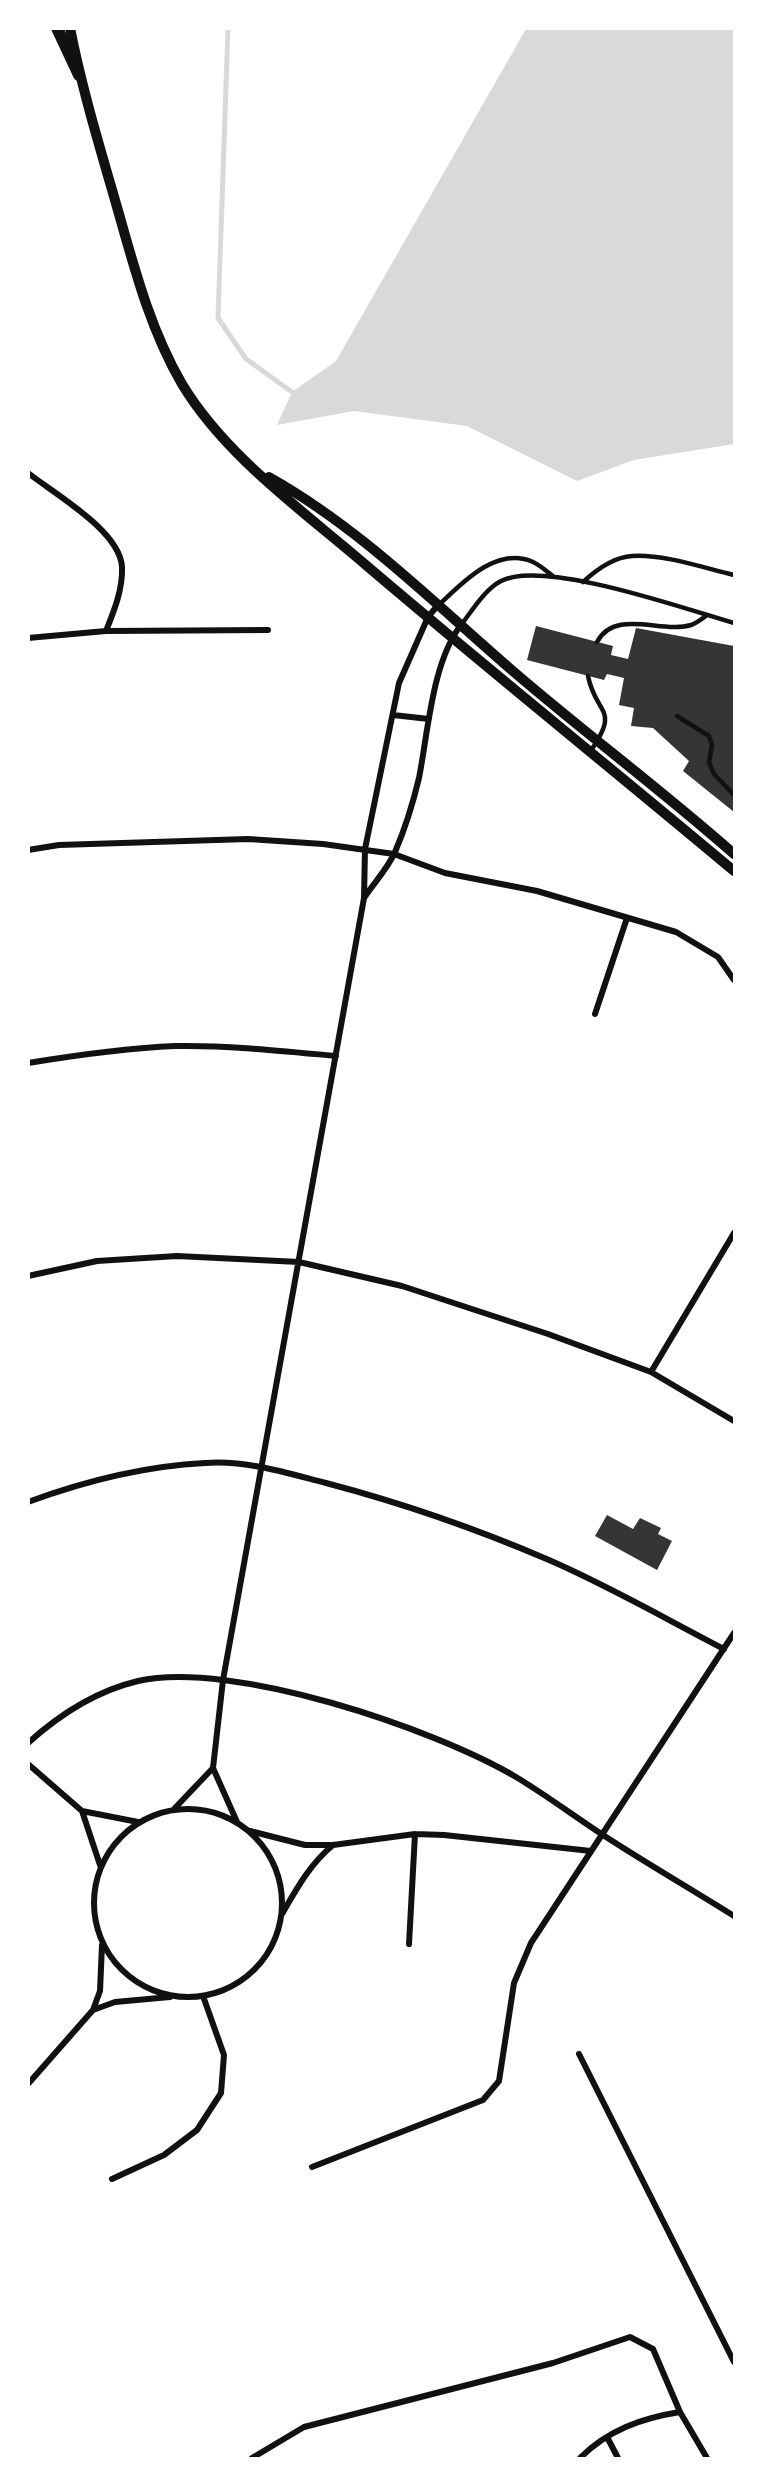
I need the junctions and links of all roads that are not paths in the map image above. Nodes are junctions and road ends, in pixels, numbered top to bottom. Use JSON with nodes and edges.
{"nodes":[{"id":1,"x":57,"y":28,"type":"edge"},
{"id":2,"x":69,"y":28,"type":"edge"},
{"id":3,"x":79,"y":75,"type":"junction"},
{"id":4,"x":258,"y":471,"type":"junction"},
{"id":5,"x":28,"y":473,"type":"edge"},
{"id":6,"x":735,"y":575,"type":"edge"},
{"id":7,"x":555,"y":577,"type":"junction"},
{"id":8,"x":583,"y":582,"type":"junction"},
{"id":9,"x":438,"y":605,"type":"junction"},
{"id":10,"x":707,"y":615,"type":"junction"},
{"id":11,"x":428,"y":617,"type":"junction"},
{"id":12,"x":735,"y":622,"type":"edge"},
{"id":13,"x":461,"y":625,"type":"junction"},
{"id":14,"x":268,"y":630,"type":"dead end"},
{"id":15,"x":106,"y":631,"type":"junction"},
{"id":16,"x":452,"y":637,"type":"junction"},
{"id":17,"x":28,"y":638,"type":"edge"},
{"id":18,"x":597,"y":642,"type":"dead end"},
{"id":19,"x":588,"y":676,"type":"dead end"},
{"id":20,"x":393,"y":715,"type":"junction"},
{"id":21,"x":677,"y":716,"type":"dead end"},
{"id":22,"x":429,"y":719,"type":"junction"},
{"id":23,"x":599,"y":739,"type":"junction"},
{"id":24,"x":590,"y":752,"type":"junction"},
{"id":25,"x":735,"y":795,"type":"edge"},
{"id":26,"x":365,"y":849,"type":"junction"},
{"id":27,"x":28,"y":850,"type":"edge"},
{"id":28,"x":394,"y":854,"type":"junction"},
{"id":29,"x":735,"y":854,"type":"edge"},
{"id":30,"x":735,"y":871,"type":"edge"},
{"id":31,"x":364,"y":898,"type":"junction"},
{"id":32,"x":627,"y":918,"type":"junction"},
{"id":33,"x":735,"y":980,"type":"edge"},
{"id":34,"x":595,"y":1014,"type":"dead end"},
{"id":35,"x":336,"y":1056,"type":"junction"},
{"id":36,"x":28,"y":1063,"type":"edge"},
{"id":37,"x":735,"y":1233,"type":"edge"},
{"id":38,"x":299,"y":1262,"type":"junction"},
{"id":39,"x":28,"y":1276,"type":"edge"},
{"id":40,"x":651,"y":1372,"type":"junction"},
{"id":41,"x":735,"y":1421,"type":"edge"},
{"id":42,"x":261,"y":1466,"type":"junction"},
{"id":43,"x":28,"y":1502,"type":"edge"},
{"id":44,"x":735,"y":1633,"type":"edge"},
{"id":45,"x":724,"y":1649,"type":"junction"},
{"id":46,"x":224,"y":1680,"type":"junction"},
{"id":47,"x":28,"y":1743,"type":"edge"},
{"id":48,"x":28,"y":1764,"type":"edge"},
{"id":49,"x":213,"y":1768,"type":"junction"},
{"id":50,"x":174,"y":1809,"type":"junction"},
{"id":51,"x":82,"y":1811,"type":"junction"},
{"id":52,"x":138,"y":1822,"type":"junction"},
{"id":53,"x":237,"y":1822,"type":"junction"},
{"id":54,"x":249,"y":1831,"type":"junction"},
{"id":55,"x":415,"y":1834,"type":"junction"},
{"id":56,"x":602,"y":1834,"type":"junction"},
{"id":57,"x":333,"y":1845,"type":"junction"},
{"id":58,"x":591,"y":1851,"type":"junction"},
{"id":59,"x":100,"y":1865,"type":"junction"},
{"id":60,"x":281,"y":1915,"type":"junction"},
{"id":61,"x":735,"y":1916,"type":"edge"},
{"id":62,"x":102,"y":1943,"type":"junction"},
{"id":63,"x":409,"y":1944,"type":"dead end"},
{"id":64,"x":173,"y":1996,"type":"junction"},
{"id":65,"x":203,"y":1996,"type":"junction"},
{"id":66,"x":93,"y":2010,"type":"junction"},
{"id":67,"x":579,"y":2054,"type":"dead end"},
{"id":68,"x":28,"y":2084,"type":"edge"},
{"id":69,"x":312,"y":2167,"type":"dead end"},
{"id":70,"x":112,"y":2179,"type":"dead end"},
{"id":71,"x":735,"y":2343,"type":"edge"},
{"id":72,"x":726,"y":2345,"type":"junction"},
{"id":73,"x":735,"y":2362,"type":"edge"},
{"id":74,"x":680,"y":2412,"type":"junction"},
{"id":75,"x":607,"y":2436,"type":"junction"},
{"id":76,"x":252,"y":2458,"type":"edge"},
{"id":77,"x":580,"y":2458,"type":"edge"},
{"id":78,"x":618,"y":2458,"type":"edge"},
{"id":79,"x":707,"y":2458,"type":"edge"}],
"edges":[{"from":1,"to":3,"type":"main road"},
{"from":2,"to":3,"type":"street"},
{"from":3,"to":4,"type":"street"},
{"from":4,"to":9,"type":"street"},
{"from":4,"to":11,"type":"street"},
{"from":5,"to":15,"type":"street"},
{"from":6,"to":8,"type":"lane"},
{"from":7,"to":8,"type":"lane"},
{"from":7,"to":9,"type":"lane"},
{"from":7,"to":13,"type":"lane"},
{"from":8,"to":10,"type":"lane"},
{"from":9,"to":11,"type":"street"},
{"from":9,"to":13,"type":"street"},
{"from":10,"to":12,"type":"lane"},
{"from":10,"to":18,"type":"lane"},
{"from":11,"to":16,"type":"street"},
{"from":11,"to":20,"type":"street"},
{"from":13,"to":16,"type":"street"},
{"from":13,"to":23,"type":"street"},
{"from":14,"to":15,"type":"street"},
{"from":15,"to":17,"type":"street"},
{"from":16,"to":22,"type":"street"},
{"from":16,"to":24,"type":"street"},
{"from":19,"to":23,"type":"lane"},
{"from":20,"to":22,"type":"street"},
{"from":20,"to":26,"type":"street"},
{"from":21,"to":25,"type":"lane"},
{"from":22,"to":28,"type":"street"},
{"from":23,"to":24,"type":"lane"},
{"from":23,"to":29,"type":"street"},
{"from":24,"to":30,"type":"street"},
{"from":26,"to":27,"type":"street"},
{"from":26,"to":28,"type":"street"},
{"from":26,"to":31,"type":"street"},
{"from":28,"to":31,"type":"street"},
{"from":28,"to":32,"type":"street"},
{"from":31,"to":35,"type":"street"},
{"from":32,"to":33,"type":"street"},
{"from":32,"to":34,"type":"street"},
{"from":35,"to":36,"type":"street"},
{"from":35,"to":38,"type":"street"},
{"from":37,"to":40,"type":"street"},
{"from":38,"to":39,"type":"street"},
{"from":38,"to":40,"type":"street"},
{"from":38,"to":42,"type":"street"},
{"from":40,"to":41,"type":"street"},
{"from":42,"to":43,"type":"street"},
{"from":42,"to":45,"type":"street"},
{"from":42,"to":46,"type":"street"},
{"from":44,"to":45,"type":"street"},
{"from":45,"to":56,"type":"street"},
{"from":46,"to":47,"type":"street"},
{"from":46,"to":49,"type":"street"},
{"from":46,"to":56,"type":"street"},
{"from":48,"to":51,"type":"street"},
{"from":49,"to":50,"type":"street"},
{"from":49,"to":53,"type":"street"},
{"from":50,"to":52,"type":"street"},
{"from":50,"to":53,"type":"street"},
{"from":51,"to":52,"type":"street"},
{"from":51,"to":59,"type":"street"},
{"from":52,"to":59,"type":"street"},
{"from":53,"to":54,"type":"street"},
{"from":54,"to":57,"type":"street"},
{"from":54,"to":60,"type":"street"},
{"from":55,"to":57,"type":"street"},
{"from":55,"to":58,"type":"street"},
{"from":55,"to":63,"type":"street"},
{"from":56,"to":58,"type":"street"},
{"from":56,"to":61,"type":"street"},
{"from":57,"to":60,"type":"street"},
{"from":58,"to":69,"type":"street"},
{"from":59,"to":62,"type":"street"},
{"from":60,"to":65,"type":"street"},
{"from":62,"to":64,"type":"street"},
{"from":62,"to":66,"type":"street"},
{"from":64,"to":65,"type":"street"},
{"from":64,"to":66,"type":"street"},
{"from":65,"to":70,"type":"street"},
{"from":66,"to":68,"type":"street"},
{"from":67,"to":72,"type":"street"},
{"from":71,"to":72,"type":"street"},
{"from":72,"to":73,"type":"street"},
{"from":74,"to":75,"type":"street"},
{"from":74,"to":76,"type":"street"},
{"from":74,"to":79,"type":"street"},
{"from":75,"to":77,"type":"street"},
{"from":75,"to":78,"type":"street"}]}
